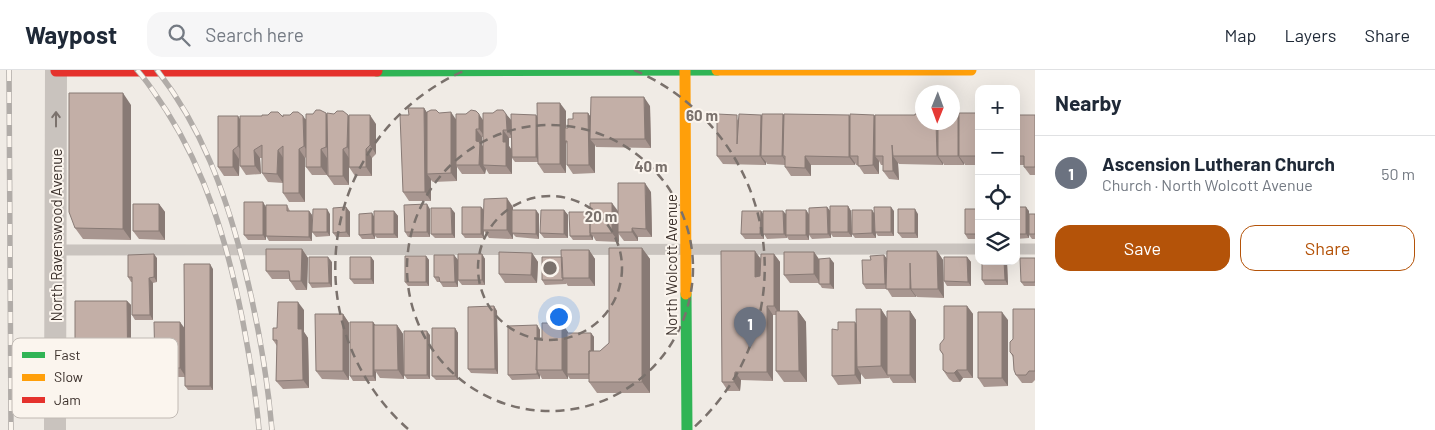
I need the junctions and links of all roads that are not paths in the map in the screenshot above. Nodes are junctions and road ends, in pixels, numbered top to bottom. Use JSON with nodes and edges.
{"nodes":[{"id":1,"x":56,"y":70,"type":"edge"},
{"id":2,"x":685,"y":70,"type":"edge"},
{"id":3,"x":971,"y":70,"type":"edge"},
{"id":4,"x":686,"y":249,"type":"junction"},
{"id":5,"x":975,"y":249,"type":"edge"},
{"id":6,"x":1020,"y":249,"type":"edge"},
{"id":7,"x":1035,"y":249,"type":"edge"},
{"id":8,"x":56,"y":250,"type":"junction"},
{"id":9,"x":56,"y":338,"type":"edge"},
{"id":10,"x":687,"y":430,"type":"edge"}],
"edges":[{"from":1,"to":2,"type":"street"},
{"from":8,"to":1,"type":"street","name":"North Ravenswood Avenue","one_way":true},
{"from":2,"to":3,"type":"street"},
{"from":2,"to":4,"type":"street","name":"North Wolcott Avenue"},
{"from":4,"to":5,"type":"lane"},
{"from":4,"to":8,"type":"lane"},
{"from":4,"to":10,"type":"street","name":"North Wolcott Avenue"},
{"from":6,"to":7,"type":"lane"},
{"from":8,"to":9,"type":"street","name":"North Ravenswood Avenue"}]}
